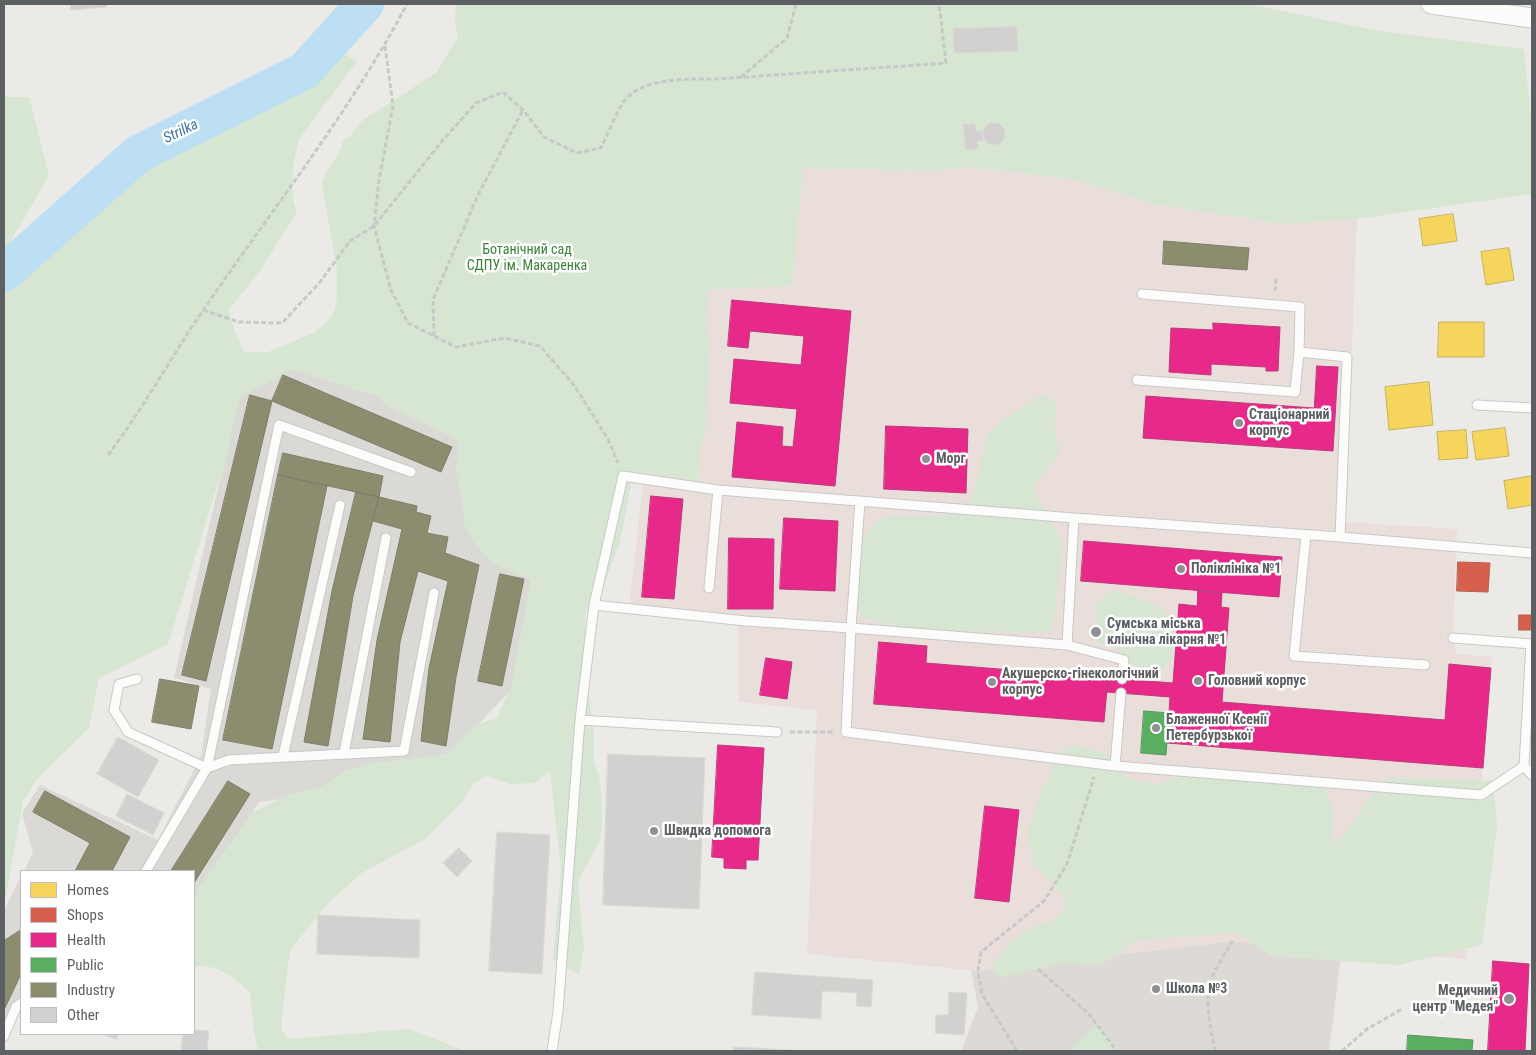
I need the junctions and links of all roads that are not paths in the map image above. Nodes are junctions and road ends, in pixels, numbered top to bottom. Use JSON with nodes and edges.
{"nodes":[{"id":1,"x":1431,"y":4,"type":"edge"},
{"id":2,"x":1532,"y":18,"type":"edge"},
{"id":3,"x":1142,"y":294,"type":"dead end"},
{"id":4,"x":1299,"y":352,"type":"junction"},
{"id":5,"x":1137,"y":380,"type":"dead end"},
{"id":6,"x":1477,"y":405,"type":"dead end"},
{"id":7,"x":1532,"y":408,"type":"edge"},
{"id":8,"x":411,"y":472,"type":"dead end"},
{"id":9,"x":718,"y":490,"type":"junction"},
{"id":10,"x":860,"y":502,"type":"junction"},
{"id":11,"x":340,"y":505,"type":"dead end"},
{"id":12,"x":1074,"y":518,"type":"junction"},
{"id":13,"x":1306,"y":535,"type":"junction"},
{"id":14,"x":1340,"y":537,"type":"junction"},
{"id":15,"x":386,"y":538,"type":"dead end"},
{"id":16,"x":1532,"y":553,"type":"edge"},
{"id":17,"x":709,"y":588,"type":"dead end"},
{"id":18,"x":434,"y":593,"type":"dead end"},
{"id":19,"x":594,"y":605,"type":"junction"},
{"id":20,"x":851,"y":628,"type":"junction"},
{"id":21,"x":1453,"y":638,"type":"dead end"},
{"id":22,"x":1531,"y":644,"type":"edge"},
{"id":23,"x":1067,"y":645,"type":"junction"},
{"id":24,"x":1425,"y":665,"type":"dead end"},
{"id":25,"x":137,"y":679,"type":"dead end"},
{"id":26,"x":1122,"y":679,"type":"dead end"},
{"id":27,"x":1121,"y":693,"type":"dead end"},
{"id":28,"x":580,"y":720,"type":"junction"},
{"id":29,"x":776,"y":732,"type":"road end"},
{"id":30,"x":344,"y":753,"type":"junction"},
{"id":31,"x":283,"y":756,"type":"junction"},
{"id":32,"x":1115,"y":766,"type":"junction"},
{"id":33,"x":1524,"y":766,"type":"junction"},
{"id":34,"x":207,"y":768,"type":"junction"},
{"id":35,"x":1532,"y":775,"type":"edge"},
{"id":36,"x":147,"y":870,"type":"edge"},
{"id":37,"x":20,"y":1004,"type":"edge"},
{"id":38,"x":4,"y":1036,"type":"edge"},
{"id":39,"x":552,"y":1051,"type":"edge"}],
"edges":[{"from":1,"to":2,"type":"street"},
{"from":3,"to":4,"type":"lane"},
{"from":4,"to":5,"type":"lane"},
{"from":4,"to":14,"type":"lane"},
{"from":6,"to":7,"type":"lane"},
{"from":8,"to":34,"type":"lane"},
{"from":9,"to":10,"type":"lane"},
{"from":9,"to":17,"type":"lane"},
{"from":9,"to":19,"type":"lane"},
{"from":10,"to":12,"type":"lane"},
{"from":10,"to":20,"type":"lane"},
{"from":11,"to":31,"type":"lane"},
{"from":12,"to":13,"type":"lane"},
{"from":12,"to":23,"type":"lane"},
{"from":13,"to":14,"type":"lane"},
{"from":13,"to":24,"type":"lane"},
{"from":14,"to":16,"type":"lane"},
{"from":15,"to":30,"type":"lane"},
{"from":18,"to":30,"type":"lane"},
{"from":19,"to":20,"type":"lane"},
{"from":19,"to":28,"type":"lane"},
{"from":20,"to":23,"type":"lane"},
{"from":20,"to":32,"type":"lane"},
{"from":21,"to":22,"type":"lane"},
{"from":22,"to":33,"type":"lane"},
{"from":23,"to":26,"type":"lane"},
{"from":25,"to":34,"type":"lane"},
{"from":27,"to":32,"type":"lane"},
{"from":28,"to":29,"type":"lane"},
{"from":28,"to":39,"type":"lane"},
{"from":30,"to":31,"type":"lane"},
{"from":31,"to":34,"type":"lane"},
{"from":32,"to":33,"type":"lane"},
{"from":33,"to":35,"type":"lane"},
{"from":34,"to":36,"type":"lane"},
{"from":37,"to":38,"type":"lane"}]}
